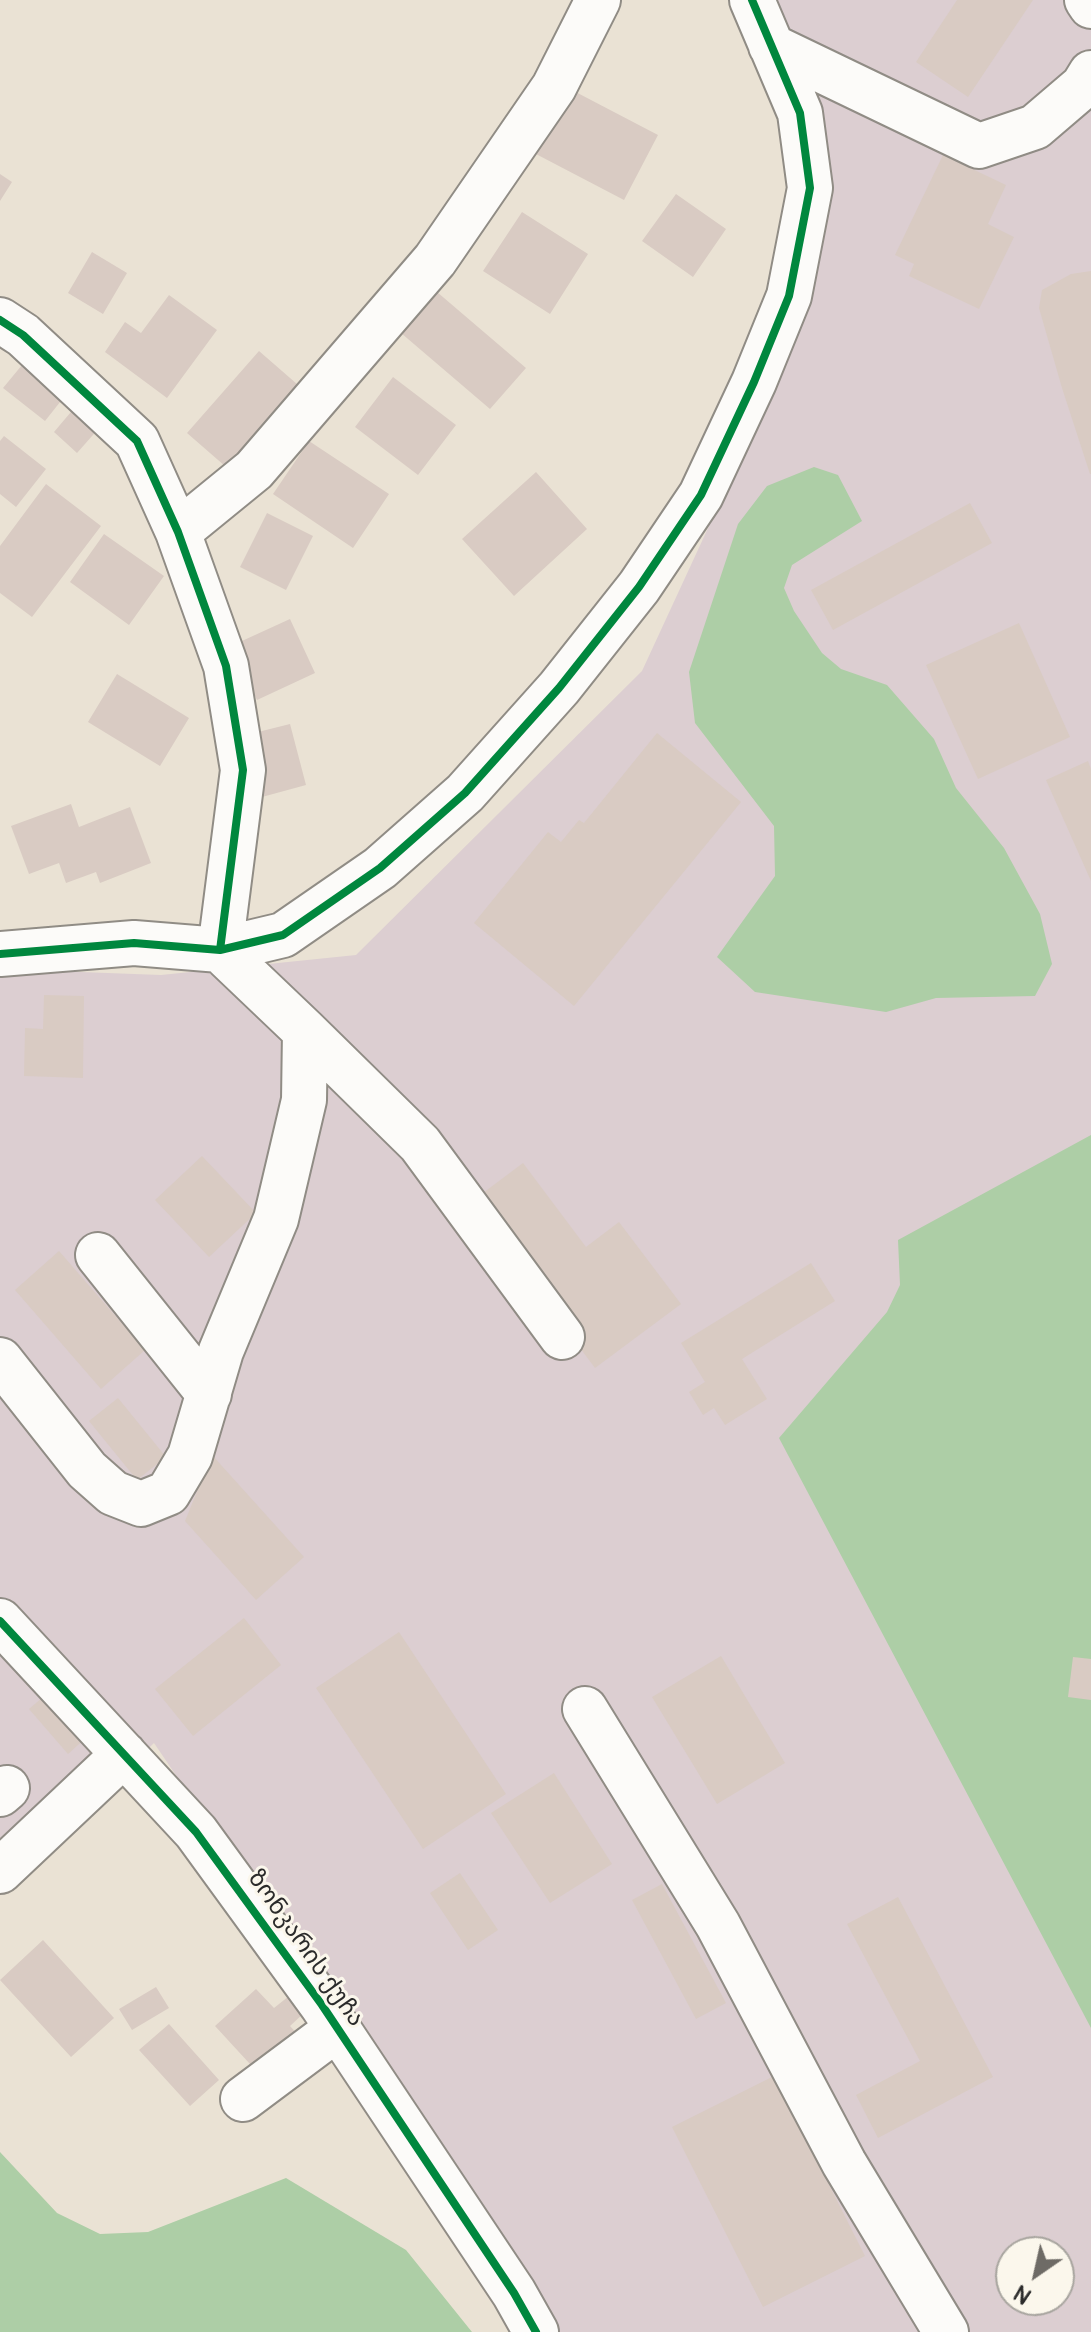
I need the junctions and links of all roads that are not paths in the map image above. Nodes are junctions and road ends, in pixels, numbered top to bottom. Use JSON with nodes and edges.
{"nodes":[{"id":1,"x":598,"y":0,"type":"edge"},
{"id":2,"x":752,"y":0,"type":"edge"},
{"id":3,"x":1087,"y":0,"type":"edge"},
{"id":4,"x":1091,"y":6,"type":"edge"},
{"id":5,"x":771,"y":46,"type":"junction"},
{"id":6,"x":1091,"y":73,"type":"edge"},
{"id":7,"x":0,"y":320,"type":"edge"},
{"id":8,"x":178,"y":532,"type":"junction"},
{"id":9,"x":220,"y":950,"type":"junction"},
{"id":10,"x":0,"y":954,"type":"edge"},
{"id":11,"x":305,"y":1031,"type":"junction"},
{"id":12,"x":98,"y":1255,"type":"dead end"},
{"id":13,"x":562,"y":1337,"type":"dead end"},
{"id":14,"x":0,"y":1360,"type":"edge"},
{"id":15,"x":209,"y":1394,"type":"junction"},
{"id":16,"x":0,"y":1621,"type":"edge"},
{"id":17,"x":585,"y":1709,"type":"dead end"},
{"id":18,"x":124,"y":1754,"type":"junction"},
{"id":19,"x":0,"y":1871,"type":"edge"},
{"id":20,"x":338,"y":2028,"type":"junction"},
{"id":21,"x":243,"y":2099,"type":"dead end"},
{"id":22,"x":536,"y":2332,"type":"edge"},
{"id":23,"x":946,"y":2332,"type":"edge"}],
"edges":[{"from":1,"to":8,"type":"street"},
{"from":2,"to":5,"type":"street"},
{"from":3,"to":4,"type":"street"},
{"from":5,"to":6,"type":"street"},
{"from":5,"to":9,"type":"street"},
{"from":7,"to":8,"type":"street"},
{"from":8,"to":9,"type":"street"},
{"from":9,"to":10,"type":"street"},
{"from":9,"to":11,"type":"street"},
{"from":11,"to":13,"type":"street"},
{"from":11,"to":15,"type":"street"},
{"from":12,"to":15,"type":"street"},
{"from":14,"to":15,"type":"street"},
{"from":16,"to":18,"type":"street","name":"ზონკარის ქუჩა"},
{"from":17,"to":23,"type":"street"},
{"from":18,"to":19,"type":"street"},
{"from":18,"to":20,"type":"street","name":"ზონკარის ქუჩა"},
{"from":20,"to":21,"type":"street"},
{"from":20,"to":22,"type":"street","name":"ზონკარის ქუჩა"}]}
